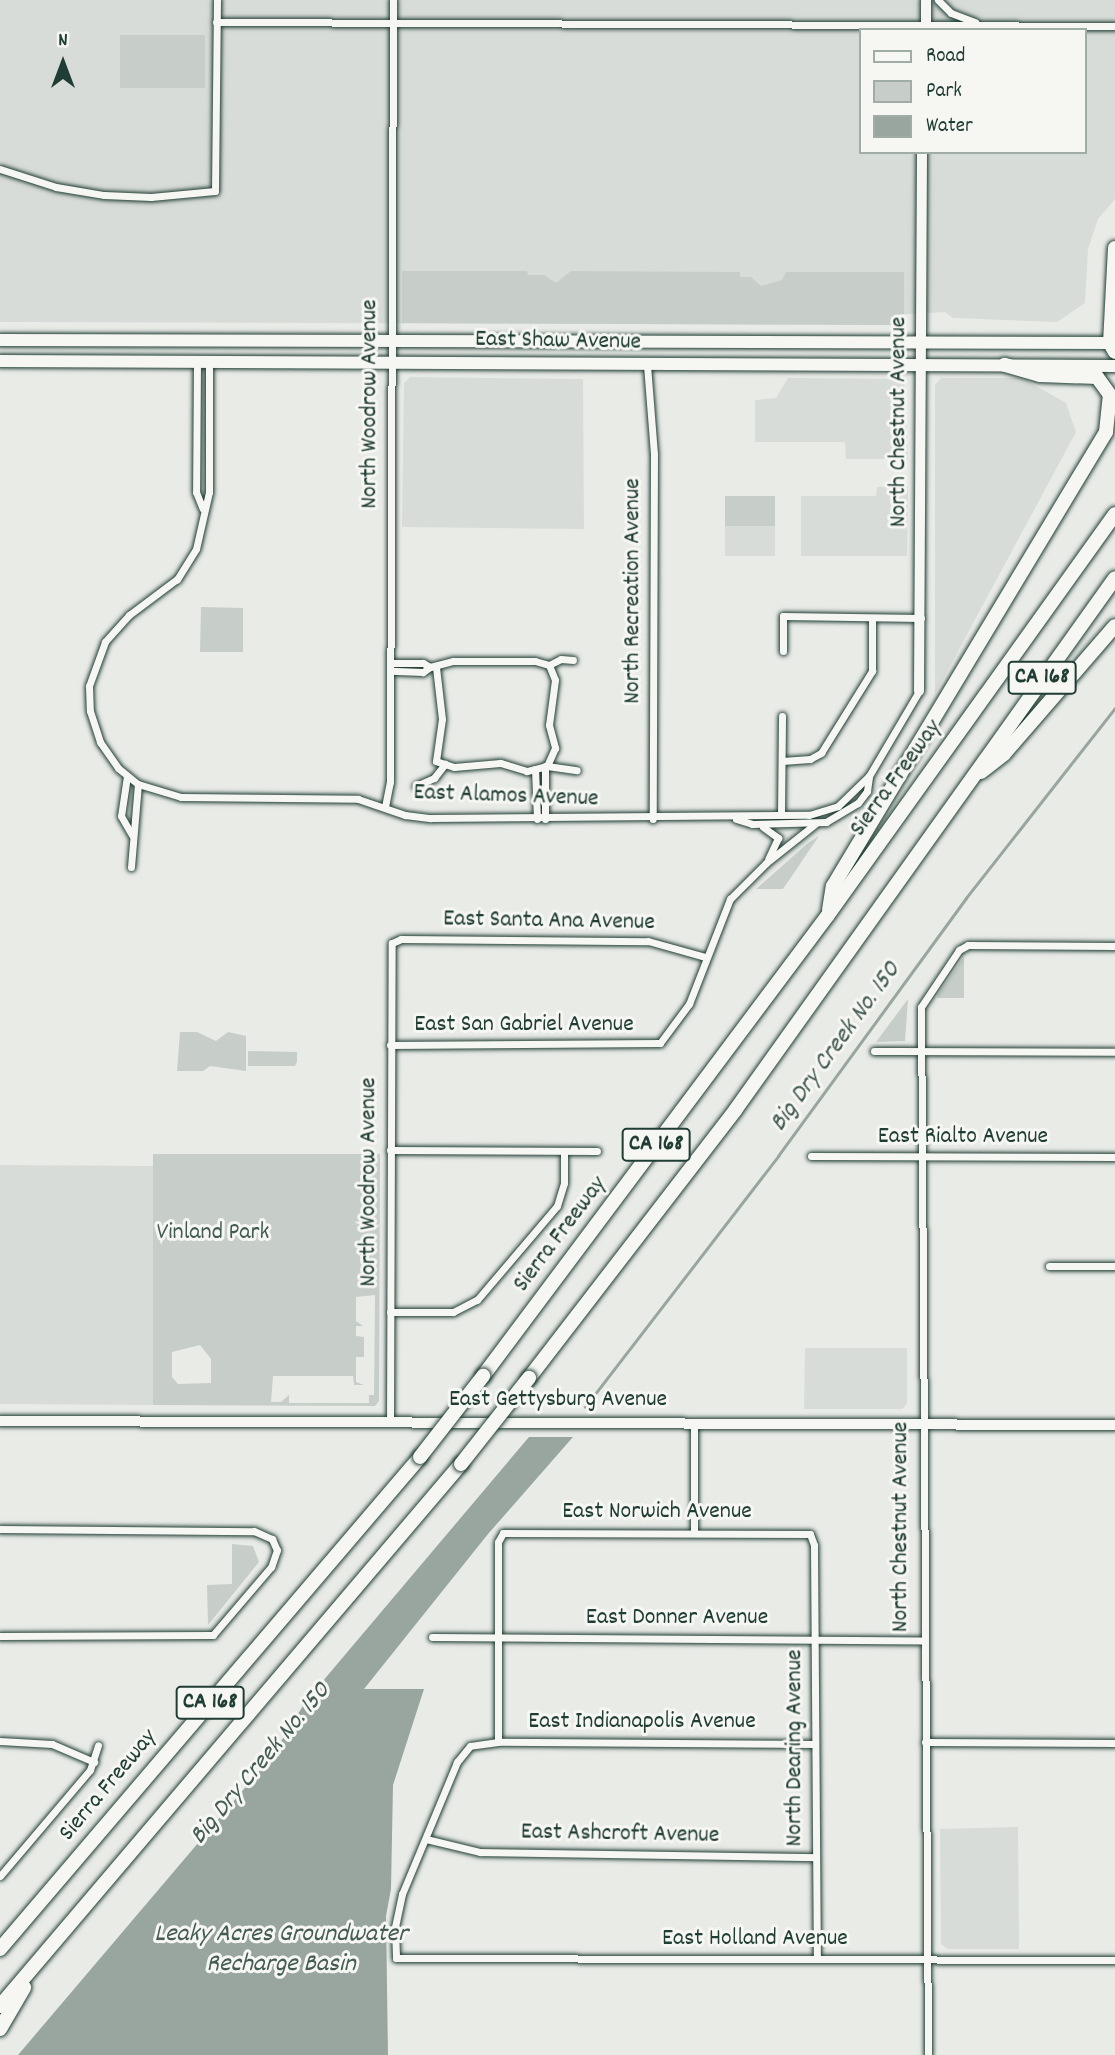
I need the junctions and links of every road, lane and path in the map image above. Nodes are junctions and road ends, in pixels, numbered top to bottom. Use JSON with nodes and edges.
{"nodes":[{"id":1,"x":217,"y":0,"type":"edge"},
{"id":2,"x":393,"y":0,"type":"edge"},
{"id":3,"x":926,"y":0,"type":"edge"},
{"id":4,"x":938,"y":0,"type":"edge"},
{"id":5,"x":216,"y":22,"type":"junction"},
{"id":6,"x":393,"y":24,"type":"junction"},
{"id":7,"x":982,"y":24,"type":"junction"},
{"id":8,"x":1115,"y":26,"type":"edge"},
{"id":9,"x":926,"y":27,"type":"edge"},
{"id":10,"x":922,"y":154,"type":"edge"},
{"id":11,"x":0,"y":169,"type":"edge"},
{"id":12,"x":1115,"y":248,"type":"edge"},
{"id":13,"x":0,"y":340,"type":"edge"},
{"id":14,"x":390,"y":341,"type":"junction"},
{"id":15,"x":921,"y":342,"type":"junction"},
{"id":16,"x":1113,"y":346,"type":"edge"},
{"id":17,"x":0,"y":361,"type":"edge"},
{"id":18,"x":203,"y":361,"type":"junction"},
{"id":19,"x":389,"y":362,"type":"junction"},
{"id":20,"x":647,"y":365,"type":"junction"},
{"id":21,"x":1004,"y":365,"type":"junction"},
{"id":22,"x":921,"y":366,"type":"junction"},
{"id":23,"x":1115,"y":366,"type":"edge"},
{"id":24,"x":204,"y":510,"type":"junction"},
{"id":25,"x":1115,"y":514,"type":"edge"},
{"id":26,"x":1115,"y":578,"type":"edge"},
{"id":27,"x":872,"y":618,"type":"junction"},
{"id":28,"x":921,"y":618,"type":"junction"},
{"id":29,"x":1115,"y":626,"type":"edge"},
{"id":30,"x":783,"y":651,"type":"dead end"},
{"id":31,"x":573,"y":660,"type":"dead end"},
{"id":32,"x":549,"y":665,"type":"junction"},
{"id":33,"x":390,"y":667,"type":"junction"},
{"id":34,"x":433,"y":667,"type":"junction"},
{"id":35,"x":919,"y":691,"type":"joint"},
{"id":36,"x":782,"y":716,"type":"dead end"},
{"id":37,"x":782,"y":761,"type":"junction"},
{"id":38,"x":445,"y":764,"type":"junction"},
{"id":39,"x":546,"y":766,"type":"junction"},
{"id":40,"x":535,"y":769,"type":"junction"},
{"id":41,"x":577,"y":770,"type":"dead end"},
{"id":42,"x":127,"y":776,"type":"junction"},
{"id":43,"x":869,"y":776,"type":"junction"},
{"id":44,"x":971,"y":778,"type":"junction"},
{"id":45,"x":138,"y":784,"type":"junction"},
{"id":46,"x":415,"y":786,"type":"dead end"},
{"id":47,"x":385,"y":807,"type":"junction"},
{"id":48,"x":781,"y":816,"type":"junction"},
{"id":49,"x":653,"y":818,"type":"junction"},
{"id":50,"x":541,"y":819,"type":"junction"},
{"id":51,"x":736,"y":819,"type":"junction"},
{"id":52,"x":752,"y":824,"type":"junction"},
{"id":53,"x":815,"y":824,"type":"junction"},
{"id":54,"x":132,"y":835,"type":"junction"},
{"id":55,"x":766,"y":863,"type":"junction"},
{"id":56,"x":131,"y":867,"type":"dead end"},
{"id":57,"x":828,"y":915,"type":"junction"},
{"id":58,"x":392,"y":943,"type":"joint"},
{"id":59,"x":1115,"y":946,"type":"edge"},
{"id":60,"x":705,"y":957,"type":"junction"},
{"id":61,"x":390,"y":1045,"type":"junction"},
{"id":62,"x":874,"y":1051,"type":"dead end"},
{"id":63,"x":922,"y":1051,"type":"junction"},
{"id":64,"x":1115,"y":1052,"type":"edge"},
{"id":65,"x":390,"y":1150,"type":"junction"},
{"id":66,"x":564,"y":1151,"type":"junction"},
{"id":67,"x":597,"y":1151,"type":"dead end"},
{"id":68,"x":811,"y":1156,"type":"dead end"},
{"id":69,"x":922,"y":1157,"type":"junction"},
{"id":70,"x":1115,"y":1157,"type":"edge"},
{"id":71,"x":1049,"y":1266,"type":"dead end"},
{"id":72,"x":1115,"y":1266,"type":"edge"},
{"id":73,"x":390,"y":1312,"type":"junction"},
{"id":74,"x":0,"y":1421,"type":"edge"},
{"id":75,"x":390,"y":1422,"type":"junction"},
{"id":76,"x":694,"y":1423,"type":"junction"},
{"id":77,"x":922,"y":1424,"type":"junction"},
{"id":78,"x":1115,"y":1425,"type":"edge"},
{"id":79,"x":0,"y":1529,"type":"edge"},
{"id":80,"x":694,"y":1533,"type":"junction"},
{"id":81,"x":813,"y":1537,"type":"joint"},
{"id":82,"x":0,"y":1636,"type":"edge"},
{"id":83,"x":432,"y":1637,"type":"dead end"},
{"id":84,"x":498,"y":1638,"type":"junction"},
{"id":85,"x":814,"y":1639,"type":"junction"},
{"id":86,"x":922,"y":1640,"type":"junction"},
{"id":87,"x":0,"y":1741,"type":"edge"},
{"id":88,"x":498,"y":1742,"type":"junction"},
{"id":89,"x":925,"y":1742,"type":"junction"},
{"id":90,"x":1115,"y":1743,"type":"edge"},
{"id":91,"x":815,"y":1744,"type":"junction"},
{"id":92,"x":98,"y":1745,"type":"dead end"},
{"id":93,"x":94,"y":1762,"type":"junction"},
{"id":94,"x":426,"y":1839,"type":"junction"},
{"id":95,"x":816,"y":1857,"type":"junction"},
{"id":96,"x":0,"y":1875,"type":"edge"},
{"id":97,"x":0,"y":1949,"type":"edge"},
{"id":98,"x":817,"y":1959,"type":"junction"},
{"id":99,"x":927,"y":1960,"type":"junction"},
{"id":100,"x":1115,"y":1960,"type":"edge"},
{"id":101,"x":37,"y":1966,"type":"junction"},
{"id":102,"x":0,"y":2006,"type":"edge"},
{"id":103,"x":0,"y":2029,"type":"edge"},
{"id":104,"x":928,"y":2055,"type":"edge"}],
"edges":[{"from":1,"to":5,"type":"street"},
{"from":2,"to":6,"type":"street","name":"North Woodrow Avenue"},
{"from":3,"to":9,"type":"street"},
{"from":4,"to":7,"type":"street"},
{"from":5,"to":6,"type":"street"},
{"from":5,"to":11,"type":"street"},
{"from":6,"to":9,"type":"street"},
{"from":6,"to":14,"type":"street","name":"North Woodrow Avenue"},
{"from":7,"to":8,"type":"street"},
{"from":7,"to":9,"type":"street"},
{"from":10,"to":15,"type":"street","name":"North Chestnut Avenue"},
{"from":12,"to":16,"type":"highway"},
{"from":13,"to":14,"type":"main road","name":"East Shaw Avenue"},
{"from":14,"to":15,"type":"main road","name":"East Shaw Avenue"},
{"from":14,"to":19,"type":"street","name":"North Woodrow Avenue"},
{"from":15,"to":16,"type":"main road","name":"East Shaw Avenue"},
{"from":15,"to":22,"type":"street","name":"North Chestnut Avenue"},
{"from":17,"to":18,"type":"main road","name":"East Shaw Avenue"},
{"from":18,"to":19,"type":"main road","name":"East Shaw Avenue"},
{"from":18,"to":24,"type":"street","name":"East Alamos Avenue"},
{"from":18,"to":24,"type":"street"},
{"from":19,"to":20,"type":"main road","name":"East Shaw Avenue"},
{"from":19,"to":33,"type":"street","name":"North Woodrow Avenue"},
{"from":20,"to":22,"type":"main road","name":"East Shaw Avenue"},
{"from":20,"to":49,"type":"street","name":"North Recreation Avenue"},
{"from":21,"to":22,"type":"main road","name":"East Shaw Avenue"},
{"from":21,"to":23,"type":"main road","name":"East Shaw Avenue"},
{"from":21,"to":57,"type":"highway"},
{"from":22,"to":28,"type":"street","name":"North Chestnut Avenue"},
{"from":24,"to":42,"type":"street","name":"East Alamos Avenue"},
{"from":25,"to":57,"type":"highway","name":"Sierra Freeway","number":"CA 168"},
{"from":26,"to":44,"type":"highway","number":"CA 168"},
{"from":27,"to":28,"type":"street"},
{"from":27,"to":30,"type":"street"},
{"from":27,"to":37,"type":"street"},
{"from":28,"to":35,"type":"street","name":"North Chestnut Avenue"},
{"from":29,"to":44,"type":"highway"},
{"from":31,"to":32,"type":"street"},
{"from":32,"to":34,"type":"street"},
{"from":32,"to":39,"type":"street"},
{"from":33,"to":34,"type":"street"},
{"from":33,"to":47,"type":"street","name":"North Woodrow Avenue"},
{"from":34,"to":38,"type":"street"},
{"from":35,"to":43,"type":"street"},
{"from":36,"to":37,"type":"street"},
{"from":37,"to":48,"type":"street"},
{"from":38,"to":40,"type":"street"},
{"from":38,"to":46,"type":"street"},
{"from":39,"to":40,"type":"street"},
{"from":39,"to":41,"type":"street"},
{"from":39,"to":50,"type":"street"},
{"from":40,"to":50,"type":"street"},
{"from":42,"to":45,"type":"street","name":"East Alamos Avenue"},
{"from":42,"to":54,"type":"street"},
{"from":43,"to":48,"type":"street"},
{"from":43,"to":53,"type":"street"},
{"from":44,"to":101,"type":"highway","number":"CA 168","bridge":true},
{"from":45,"to":47,"type":"street","name":"East Alamos Avenue"},
{"from":45,"to":54,"type":"street"},
{"from":47,"to":50,"type":"street","name":"East Alamos Avenue"},
{"from":48,"to":51,"type":"street"},
{"from":49,"to":50,"type":"street","name":"East Alamos Avenue"},
{"from":49,"to":51,"type":"street","name":"East Alamos Avenue"},
{"from":51,"to":52,"type":"street"},
{"from":52,"to":53,"type":"street"},
{"from":52,"to":55,"type":"street"},
{"from":53,"to":55,"type":"street"},
{"from":54,"to":56,"type":"street"},
{"from":55,"to":60,"type":"street"},
{"from":57,"to":97,"type":"highway","name":"Sierra Freeway","number":"CA 168","bridge":true},
{"from":58,"to":60,"type":"street","name":"East Santa Ana Avenue"},
{"from":58,"to":61,"type":"street","name":"North Woodrow Avenue"},
{"from":59,"to":63,"type":"street","name":"North Chestnut Avenue"},
{"from":60,"to":61,"type":"street","name":"East San Gabriel Avenue"},
{"from":61,"to":65,"type":"street","name":"North Woodrow Avenue"},
{"from":62,"to":63,"type":"street"},
{"from":63,"to":64,"type":"street"},
{"from":63,"to":69,"type":"street","name":"North Chestnut Avenue"},
{"from":65,"to":66,"type":"street"},
{"from":65,"to":73,"type":"street","name":"North Woodrow Avenue"},
{"from":66,"to":67,"type":"street"},
{"from":66,"to":73,"type":"street"},
{"from":68,"to":69,"type":"street","name":"East Rialto Avenue"},
{"from":69,"to":70,"type":"street","name":"East Rialto Avenue"},
{"from":69,"to":77,"type":"street","name":"North Chestnut Avenue"},
{"from":71,"to":72,"type":"street"},
{"from":73,"to":75,"type":"street","name":"North Woodrow Avenue"},
{"from":74,"to":75,"type":"street","name":"East Gettysburg Avenue"},
{"from":75,"to":76,"type":"street","name":"East Gettysburg Avenue"},
{"from":76,"to":77,"type":"street","name":"East Gettysburg Avenue"},
{"from":76,"to":80,"type":"street"},
{"from":77,"to":78,"type":"street","name":"East Gettysburg Avenue"},
{"from":77,"to":86,"type":"street","name":"North Chestnut Avenue"},
{"from":79,"to":82,"type":"street"},
{"from":80,"to":81,"type":"street","name":"East Norwich Avenue"},
{"from":80,"to":84,"type":"street","name":"East Norwich Avenue"},
{"from":81,"to":85,"type":"street","name":"North Dearing Avenue"},
{"from":83,"to":84,"type":"street","name":"East Donner Avenue"},
{"from":84,"to":85,"type":"street","name":"East Donner Avenue"},
{"from":84,"to":88,"type":"street"},
{"from":85,"to":86,"type":"street","name":"East Donner Avenue"},
{"from":85,"to":91,"type":"street","name":"North Dearing Avenue"},
{"from":86,"to":89,"type":"street","name":"North Chestnut Avenue"},
{"from":87,"to":93,"type":"street"},
{"from":88,"to":91,"type":"street","name":"East Indianapolis Avenue"},
{"from":88,"to":94,"type":"street","name":"East Indianapolis Avenue"},
{"from":89,"to":90,"type":"street"},
{"from":89,"to":99,"type":"street","name":"North Chestnut Avenue"},
{"from":91,"to":95,"type":"street","name":"North Dearing Avenue"},
{"from":92,"to":93,"type":"street"},
{"from":93,"to":96,"type":"street"},
{"from":94,"to":95,"type":"street","name":"East Ashcroft Avenue"},
{"from":94,"to":98,"type":"street","name":"East Holland Avenue"},
{"from":95,"to":98,"type":"street","name":"North Dearing Avenue"},
{"from":98,"to":99,"type":"street","name":"East Holland Avenue"},
{"from":99,"to":100,"type":"street","name":"East Holland Avenue"},
{"from":99,"to":104,"type":"street","name":"North Chestnut Avenue"},
{"from":101,"to":102,"type":"highway","number":"CA 168"},
{"from":101,"to":103,"type":"highway"}]}
